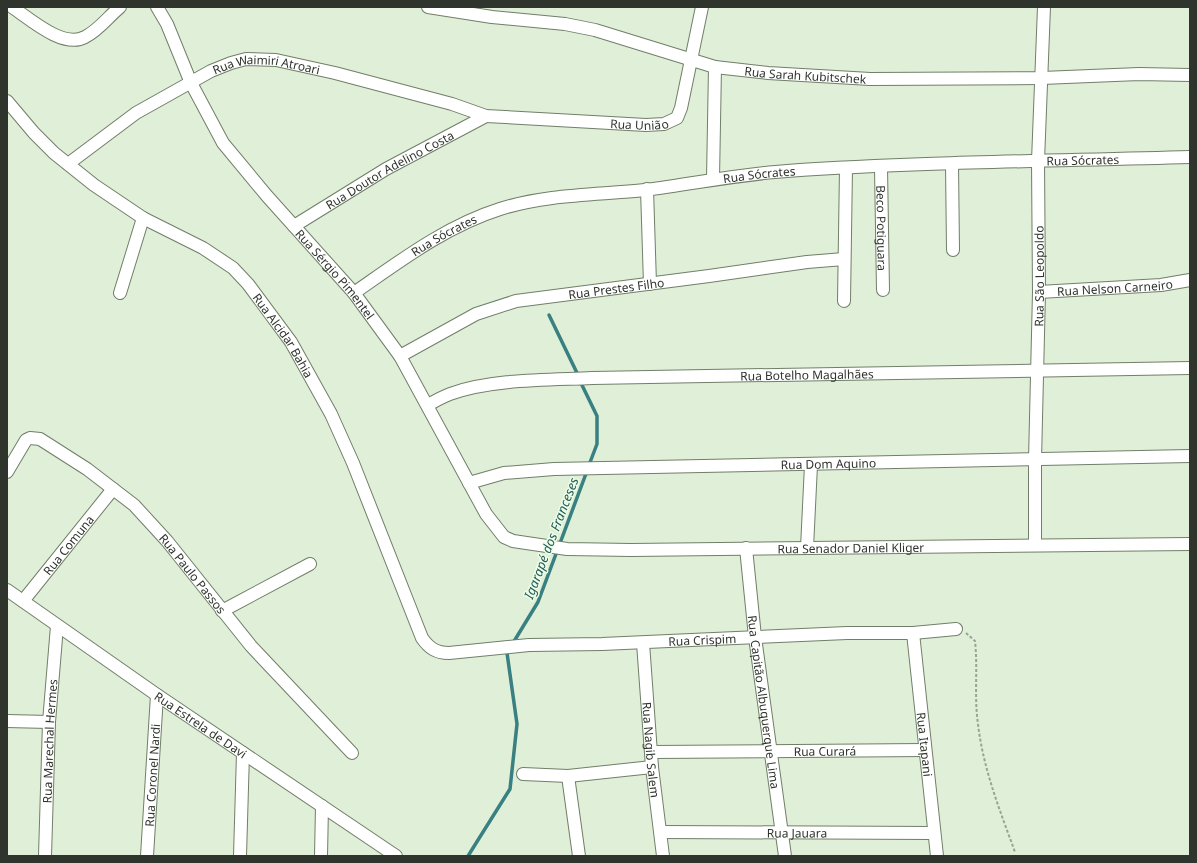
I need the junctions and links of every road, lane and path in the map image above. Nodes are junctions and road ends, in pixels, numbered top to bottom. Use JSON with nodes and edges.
{"nodes":[{"id":1,"x":12,"y":7,"type":"edge"},
{"id":2,"x":120,"y":7,"type":"edge"},
{"id":3,"x":157,"y":7,"type":"edge"},
{"id":4,"x":428,"y":7,"type":"edge"},
{"id":5,"x":702,"y":7,"type":"edge"},
{"id":6,"x":1044,"y":7,"type":"edge"},
{"id":7,"x":692,"y":60,"type":"junction"},
{"id":8,"x":715,"y":67,"type":"junction"},
{"id":9,"x":1190,"y":75,"type":"edge"},
{"id":10,"x":1042,"y":78,"type":"junction"},
{"id":11,"x":191,"y":83,"type":"junction"},
{"id":12,"x":7,"y":101,"type":"edge"},
{"id":13,"x":486,"y":116,"type":"junction"},
{"id":14,"x":1190,"y":157,"type":"edge"},
{"id":15,"x":1038,"y":162,"type":"junction"},
{"id":16,"x":68,"y":164,"type":"junction"},
{"id":17,"x":952,"y":164,"type":"junction"},
{"id":18,"x":881,"y":167,"type":"junction"},
{"id":19,"x":846,"y":168,"type":"junction"},
{"id":20,"x":714,"y":179,"type":"junction"},
{"id":21,"x":647,"y":189,"type":"junction"},
{"id":22,"x":143,"y":218,"type":"junction"},
{"id":23,"x":294,"y":226,"type":"junction"},
{"id":24,"x":953,"y":250,"type":"dead end"},
{"id":25,"x":844,"y":259,"type":"junction"},
{"id":26,"x":1190,"y":280,"type":"edge"},
{"id":27,"x":650,"y":284,"type":"junction"},
{"id":28,"x":882,"y":290,"type":"dead end"},
{"id":29,"x":1039,"y":292,"type":"junction"},
{"id":30,"x":120,"y":293,"type":"dead end"},
{"id":31,"x":354,"y":293,"type":"junction"},
{"id":32,"x":844,"y":301,"type":"dead end"},
{"id":33,"x":400,"y":356,"type":"junction"},
{"id":34,"x":1190,"y":368,"type":"edge"},
{"id":35,"x":1036,"y":371,"type":"junction"},
{"id":36,"x":428,"y":405,"type":"junction"},
{"id":37,"x":1190,"y":456,"type":"edge"},
{"id":38,"x":1035,"y":460,"type":"junction"},
{"id":39,"x":811,"y":464,"type":"junction"},
{"id":40,"x":7,"y":472,"type":"edge"},
{"id":41,"x":469,"y":483,"type":"junction"},
{"id":42,"x":113,"y":489,"type":"junction"},
{"id":43,"x":513,"y":541,"type":"joint"},
{"id":44,"x":1190,"y":544,"type":"edge"},
{"id":45,"x":1035,"y":545,"type":"junction"},
{"id":46,"x":746,"y":548,"type":"junction"},
{"id":47,"x":807,"y":548,"type":"junction"},
{"id":48,"x":310,"y":564,"type":"dead end"},
{"id":49,"x":7,"y":590,"type":"edge"},
{"id":50,"x":23,"y":601,"type":"junction"},
{"id":51,"x":222,"y":611,"type":"junction"},
{"id":52,"x":57,"y":626,"type":"junction"},
{"id":53,"x":956,"y":629,"type":"joint"},
{"id":54,"x":913,"y":633,"type":"junction"},
{"id":55,"x":755,"y":637,"type":"junction"},
{"id":56,"x":643,"y":642,"type":"junction"},
{"id":57,"x":449,"y":653,"type":"joint"},
{"id":58,"x":157,"y":695,"type":"junction"},
{"id":59,"x":7,"y":721,"type":"edge"},
{"id":60,"x":49,"y":722,"type":"junction"},
{"id":61,"x":770,"y":750,"type":"junction"},
{"id":62,"x":925,"y":750,"type":"junction"},
{"id":63,"x":652,"y":752,"type":"junction"},
{"id":64,"x":243,"y":753,"type":"junction"},
{"id":65,"x":352,"y":753,"type":"dead end"},
{"id":66,"x":652,"y":767,"type":"junction"},
{"id":67,"x":523,"y":774,"type":"dead end"},
{"id":68,"x":568,"y":776,"type":"junction"},
{"id":69,"x":322,"y":806,"type":"junction"},
{"id":70,"x":661,"y":832,"type":"junction"},
{"id":71,"x":780,"y":833,"type":"junction"},
{"id":72,"x":934,"y":833,"type":"junction"},
{"id":73,"x":1015,"y":852,"type":"dead end"},
{"id":74,"x":45,"y":856,"type":"edge"},
{"id":75,"x":147,"y":856,"type":"edge"},
{"id":76,"x":240,"y":856,"type":"edge"},
{"id":77,"x":321,"y":856,"type":"edge"},
{"id":78,"x":396,"y":856,"type":"edge"},
{"id":79,"x":579,"y":856,"type":"edge"},
{"id":80,"x":664,"y":856,"type":"edge"},
{"id":81,"x":785,"y":856,"type":"edge"},
{"id":82,"x":937,"y":856,"type":"edge"}],
"edges":[{"from":1,"to":2,"type":"street"},
{"from":3,"to":11,"type":"street","name":"Rua Sérgio Pimentel"},
{"from":4,"to":7,"type":"street","name":"Rua Sarah Kubitschek"},
{"from":5,"to":7,"type":"street","name":"Rua União"},
{"from":6,"to":10,"type":"street","name":"Rua São Leopoldo"},
{"from":7,"to":8,"type":"street","name":"Rua Sarah Kubitschek"},
{"from":7,"to":13,"type":"street","name":"Rua União"},
{"from":8,"to":10,"type":"street","name":"Rua Sarah Kubitschek"},
{"from":8,"to":20,"type":"street"},
{"from":9,"to":10,"type":"street","name":"Rua Sarah Kubitschek"},
{"from":10,"to":15,"type":"street","name":"Rua São Leopoldo"},
{"from":11,"to":13,"type":"street","name":"Rua Waimiri Atroari"},
{"from":11,"to":16,"type":"street","name":"Rua Waimiri Atroari"},
{"from":11,"to":23,"type":"street","name":"Rua Sérgio Pimentel"},
{"from":12,"to":16,"type":"street","name":"Rua Alcidar Bahia"},
{"from":13,"to":23,"type":"street","name":"Rua Doutor Adelino Costa"},
{"from":14,"to":15,"type":"street","name":"Rua Sócrates"},
{"from":15,"to":17,"type":"street","name":"Rua Sócrates"},
{"from":15,"to":29,"type":"street","name":"Rua São Leopoldo"},
{"from":16,"to":22,"type":"street","name":"Rua Alcidar Bahia"},
{"from":17,"to":18,"type":"street","name":"Rua Sócrates"},
{"from":17,"to":24,"type":"street"},
{"from":18,"to":19,"type":"street","name":"Rua Sócrates"},
{"from":18,"to":28,"type":"street","name":"Beco Potiguara"},
{"from":19,"to":20,"type":"street","name":"Rua Sócrates"},
{"from":19,"to":25,"type":"street"},
{"from":20,"to":21,"type":"street","name":"Rua Sócrates"},
{"from":21,"to":27,"type":"street"},
{"from":21,"to":31,"type":"street","name":"Rua Sócrates"},
{"from":22,"to":30,"type":"street"},
{"from":22,"to":57,"type":"street","name":"Rua Alcidar Bahia"},
{"from":23,"to":31,"type":"street","name":"Rua Sérgio Pimentel"},
{"from":25,"to":27,"type":"street","name":"Rua Prestes Filho"},
{"from":25,"to":32,"type":"street"},
{"from":26,"to":29,"type":"street","name":"Rua Nelson Carneiro"},
{"from":27,"to":33,"type":"street","name":"Rua Prestes Filho"},
{"from":29,"to":35,"type":"street","name":"Rua São Leopoldo"},
{"from":31,"to":33,"type":"street","name":"Rua Sérgio Pimentel"},
{"from":33,"to":36,"type":"street","name":"Rua Sérgio Pimentel"},
{"from":34,"to":35,"type":"street","name":"Rua Botelho Magalhães"},
{"from":35,"to":36,"type":"street","name":"Rua Botelho Magalhães"},
{"from":35,"to":38,"type":"street","name":"Rua São Leopoldo"},
{"from":36,"to":41,"type":"street","name":"Rua Sérgio Pimentel"},
{"from":37,"to":38,"type":"street","name":"Rua Dom Aquino"},
{"from":38,"to":39,"type":"street","name":"Rua Dom Aquino"},
{"from":38,"to":45,"type":"street","name":"Rua São Leopoldo"},
{"from":39,"to":41,"type":"street","name":"Rua Dom Aquino"},
{"from":39,"to":47,"type":"street"},
{"from":40,"to":42,"type":"street","name":"Rua Paulo Passos"},
{"from":41,"to":43,"type":"street","name":"Rua Sérgio Pimentel"},
{"from":42,"to":50,"type":"street","name":"Rua Comuna"},
{"from":42,"to":51,"type":"street","name":"Rua Paulo Passos"},
{"from":43,"to":46,"type":"street","name":"Rua Senador Daniel Kliger"},
{"from":44,"to":45,"type":"street","name":"Rua Senador Daniel Kliger"},
{"from":45,"to":47,"type":"street","name":"Rua Senador Daniel Kliger"},
{"from":46,"to":47,"type":"street","name":"Rua Senador Daniel Kliger"},
{"from":46,"to":55,"type":"street","name":"Rua Capitão Albuquerque Lima"},
{"from":48,"to":51,"type":"street"},
{"from":49,"to":50,"type":"street","name":"Rua Estrela de Davi"},
{"from":50,"to":52,"type":"street","name":"Rua Estrela de Davi"},
{"from":51,"to":65,"type":"street","name":"Rua Paulo Passos"},
{"from":52,"to":58,"type":"street","name":"Rua Estrela de Davi"},
{"from":52,"to":60,"type":"street","name":"Rua Marechal Hermes"},
{"from":53,"to":54,"type":"street","name":"Rua Crispim"},
{"from":53,"to":73,"type":"path"},
{"from":54,"to":55,"type":"street","name":"Rua Crispim"},
{"from":54,"to":62,"type":"street","name":"Rua Itapani"},
{"from":55,"to":56,"type":"street","name":"Rua Crispim"},
{"from":55,"to":61,"type":"street","name":"Rua Capitão Albuquerque Lima"},
{"from":56,"to":57,"type":"street","name":"Rua Crispim"},
{"from":56,"to":63,"type":"street","name":"Rua Nagib Salem"},
{"from":58,"to":64,"type":"street","name":"Rua Estrela de Davi"},
{"from":58,"to":75,"type":"street","name":"Rua Coronel Nardi"},
{"from":59,"to":60,"type":"street"},
{"from":60,"to":74,"type":"street","name":"Rua Marechal Hermes"},
{"from":61,"to":62,"type":"street","name":"Rua Curará"},
{"from":61,"to":63,"type":"street","name":"Rua Curará"},
{"from":61,"to":71,"type":"street","name":"Rua Capitão Albuquerque Lima"},
{"from":62,"to":72,"type":"street","name":"Rua Itapani"},
{"from":63,"to":66,"type":"street","name":"Rua Nagib Salem"},
{"from":64,"to":69,"type":"street","name":"Rua Estrela de Davi"},
{"from":64,"to":76,"type":"street"},
{"from":66,"to":68,"type":"street"},
{"from":66,"to":70,"type":"street","name":"Rua Nagib Salem"},
{"from":67,"to":68,"type":"street"},
{"from":68,"to":79,"type":"street"},
{"from":69,"to":77,"type":"street"},
{"from":69,"to":78,"type":"street","name":"Rua Estrela de Davi"},
{"from":70,"to":71,"type":"street","name":"Rua Jauara"},
{"from":70,"to":80,"type":"street","name":"Rua Nagib Salem"},
{"from":71,"to":72,"type":"street","name":"Rua Jauara"},
{"from":71,"to":81,"type":"street","name":"Rua Capitão Albuquerque Lima"},
{"from":72,"to":82,"type":"street","name":"Rua Itapani"}]}
